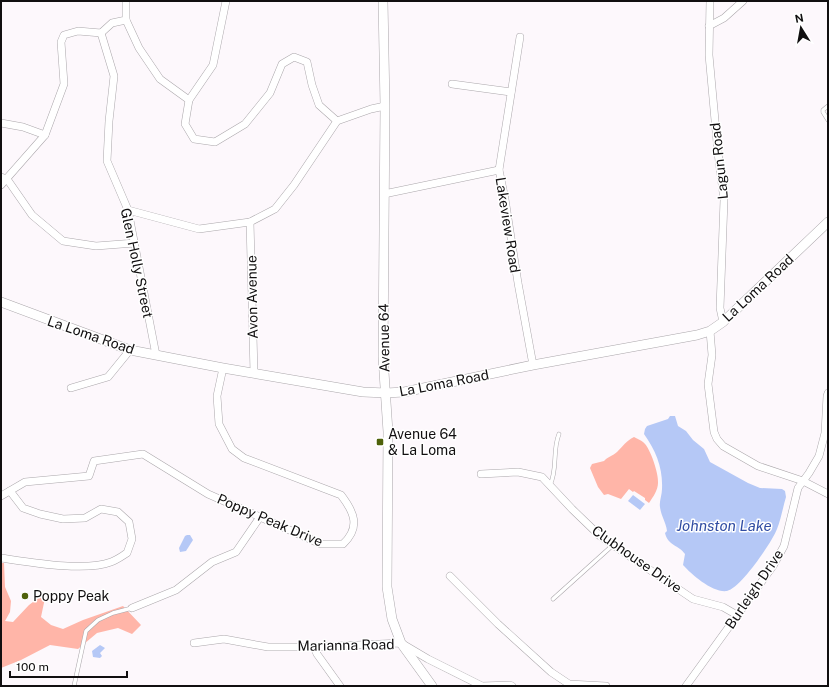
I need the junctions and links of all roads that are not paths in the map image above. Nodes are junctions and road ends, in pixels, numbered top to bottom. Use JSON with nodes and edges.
{"nodes":[{"id":1,"x":126,"y":1,"type":"edge"},
{"id":2,"x":226,"y":1,"type":"edge"},
{"id":3,"x":383,"y":1,"type":"edge"},
{"id":4,"x":710,"y":1,"type":"edge"},
{"id":5,"x":743,"y":1,"type":"edge"},
{"id":6,"x":126,"y":20,"type":"junction"},
{"id":7,"x":709,"y":26,"type":"junction"},
{"id":8,"x":101,"y":33,"type":"junction"},
{"id":9,"x":520,"y":37,"type":"dead end"},
{"id":10,"x":452,"y":84,"type":"dead end"},
{"id":11,"x":511,"y":92,"type":"junction"},
{"id":12,"x":189,"y":100,"type":"junction"},
{"id":13,"x":385,"y":106,"type":"junction"},
{"id":14,"x":828,"y":106,"type":"edge"},
{"id":15,"x":828,"y":120,"type":"edge"},
{"id":16,"x":337,"y":121,"type":"junction"},
{"id":17,"x":1,"y":123,"type":"edge"},
{"id":18,"x":45,"y":135,"type":"junction"},
{"id":19,"x":499,"y":170,"type":"junction"},
{"id":20,"x":4,"y":178,"type":"edge"},
{"id":21,"x":1,"y":185,"type":"edge"},
{"id":22,"x":384,"y":194,"type":"junction"},
{"id":23,"x":128,"y":210,"type":"junction"},
{"id":24,"x":250,"y":222,"type":"junction"},
{"id":25,"x":828,"y":222,"type":"edge"},
{"id":26,"x":135,"y":243,"type":"junction"},
{"id":27,"x":1,"y":302,"type":"edge"},
{"id":28,"x":723,"y":322,"type":"junction"},
{"id":29,"x":710,"y":331,"type":"junction"},
{"id":30,"x":130,"y":350,"type":"junction"},
{"id":31,"x":156,"y":355,"type":"junction"},
{"id":32,"x":533,"y":366,"type":"junction"},
{"id":33,"x":222,"y":368,"type":"junction"},
{"id":34,"x":254,"y":373,"type":"junction"},
{"id":35,"x":71,"y":388,"type":"dead end"},
{"id":36,"x":386,"y":393,"type":"junction"},
{"id":37,"x":828,"y":393,"type":"edge"},
{"id":38,"x":559,"y":434,"type":"dead end"},
{"id":39,"x":481,"y":474,"type":"dead end"},
{"id":40,"x":803,"y":481,"type":"junction"},
{"id":41,"x":550,"y":485,"type":"junction"},
{"id":42,"x":10,"y":491,"type":"junction"},
{"id":43,"x":828,"y":494,"type":"edge"},
{"id":44,"x":1,"y":496,"type":"edge"},
{"id":45,"x":260,"y":516,"type":"junction"},
{"id":46,"x":613,"y":545,"type":"junction"},
{"id":47,"x":1,"y":558,"type":"edge"},
{"id":48,"x":450,"y":576,"type":"dead end"},
{"id":49,"x":553,"y":599,"type":"dead end"},
{"id":50,"x":132,"y":608,"type":"joint"},
{"id":51,"x":737,"y":615,"type":"junction"},
{"id":52,"x":194,"y":643,"type":"dead end"},
{"id":53,"x":401,"y":643,"type":"junction"},
{"id":54,"x":314,"y":647,"type":"junction"},
{"id":55,"x":74,"y":686,"type":"edge"},
{"id":56,"x":340,"y":686,"type":"edge"},
{"id":57,"x":432,"y":686,"type":"edge"},
{"id":58,"x":512,"y":686,"type":"edge"},
{"id":59,"x":606,"y":686,"type":"edge"},
{"id":60,"x":686,"y":686,"type":"edge"}],
"edges":[{"from":1,"to":6,"type":"street"},
{"from":2,"to":12,"type":"street"},
{"from":3,"to":13,"type":"street","name":"Avenue 64"},
{"from":4,"to":7,"type":"street","name":"Lagun Road"},
{"from":5,"to":7,"type":"street"},
{"from":6,"to":8,"type":"street"},
{"from":6,"to":12,"type":"street"},
{"from":7,"to":28,"type":"street","name":"Lagun Road"},
{"from":8,"to":18,"type":"street"},
{"from":8,"to":23,"type":"street","name":"Glen Holly Street"},
{"from":9,"to":11,"type":"street","name":"Lakeview Road"},
{"from":10,"to":11,"type":"street"},
{"from":11,"to":19,"type":"street","name":"Lakeview Road"},
{"from":12,"to":16,"type":"street"},
{"from":13,"to":16,"type":"street"},
{"from":13,"to":22,"type":"street","name":"Avenue 64"},
{"from":14,"to":15,"type":"lane"},
{"from":16,"to":24,"type":"street"},
{"from":17,"to":18,"type":"street"},
{"from":18,"to":20,"type":"street"},
{"from":19,"to":22,"type":"street"},
{"from":19,"to":32,"type":"street","name":"Lakeview Road"},
{"from":20,"to":21,"type":"street"},
{"from":20,"to":26,"type":"street"},
{"from":22,"to":36,"type":"street","name":"Avenue 64"},
{"from":23,"to":24,"type":"street"},
{"from":23,"to":26,"type":"street","name":"Glen Holly Street"},
{"from":24,"to":34,"type":"street","name":"Avon Avenue"},
{"from":25,"to":28,"type":"street","name":"La Loma Road"},
{"from":26,"to":31,"type":"street","name":"Glen Holly Street"},
{"from":27,"to":30,"type":"street","name":"La Loma Road"},
{"from":28,"to":29,"type":"street","name":"La Loma Road"},
{"from":29,"to":32,"type":"street","name":"La Loma Road"},
{"from":29,"to":40,"type":"street"},
{"from":30,"to":31,"type":"street","name":"La Loma Road"},
{"from":30,"to":35,"type":"street"},
{"from":31,"to":33,"type":"street","name":"La Loma Road"},
{"from":32,"to":36,"type":"street","name":"La Loma Road"},
{"from":33,"to":34,"type":"street","name":"La Loma Road"},
{"from":33,"to":45,"type":"street","name":"Poppy Peak Drive"},
{"from":34,"to":36,"type":"street","name":"La Loma Road"},
{"from":36,"to":53,"type":"street","name":"Avenue 64"},
{"from":37,"to":40,"type":"street","name":"Burleigh Drive"},
{"from":38,"to":41,"type":"lane"},
{"from":39,"to":41,"type":"street","name":"Clubhouse Drive"},
{"from":40,"to":43,"type":"street"},
{"from":40,"to":51,"type":"street","name":"Burleigh Drive"},
{"from":41,"to":46,"type":"street","name":"Clubhouse Drive"},
{"from":42,"to":44,"type":"street","name":"Poppy Peak Drive"},
{"from":42,"to":45,"type":"street","name":"Poppy Peak Drive"},
{"from":42,"to":47,"type":"street"},
{"from":45,"to":50,"type":"street"},
{"from":46,"to":49,"type":"lane"},
{"from":46,"to":51,"type":"street","name":"Clubhouse Drive"},
{"from":48,"to":59,"type":"street"},
{"from":50,"to":55,"type":"lane"},
{"from":51,"to":60,"type":"street","name":"Burleigh Drive"},
{"from":52,"to":54,"type":"street","name":"Marianna Road"},
{"from":53,"to":54,"type":"street","name":"Marianna Road"},
{"from":53,"to":57,"type":"street","name":"Avenue 64"},
{"from":53,"to":58,"type":"street","name":"Marianna Road"},
{"from":54,"to":56,"type":"street"}]}
